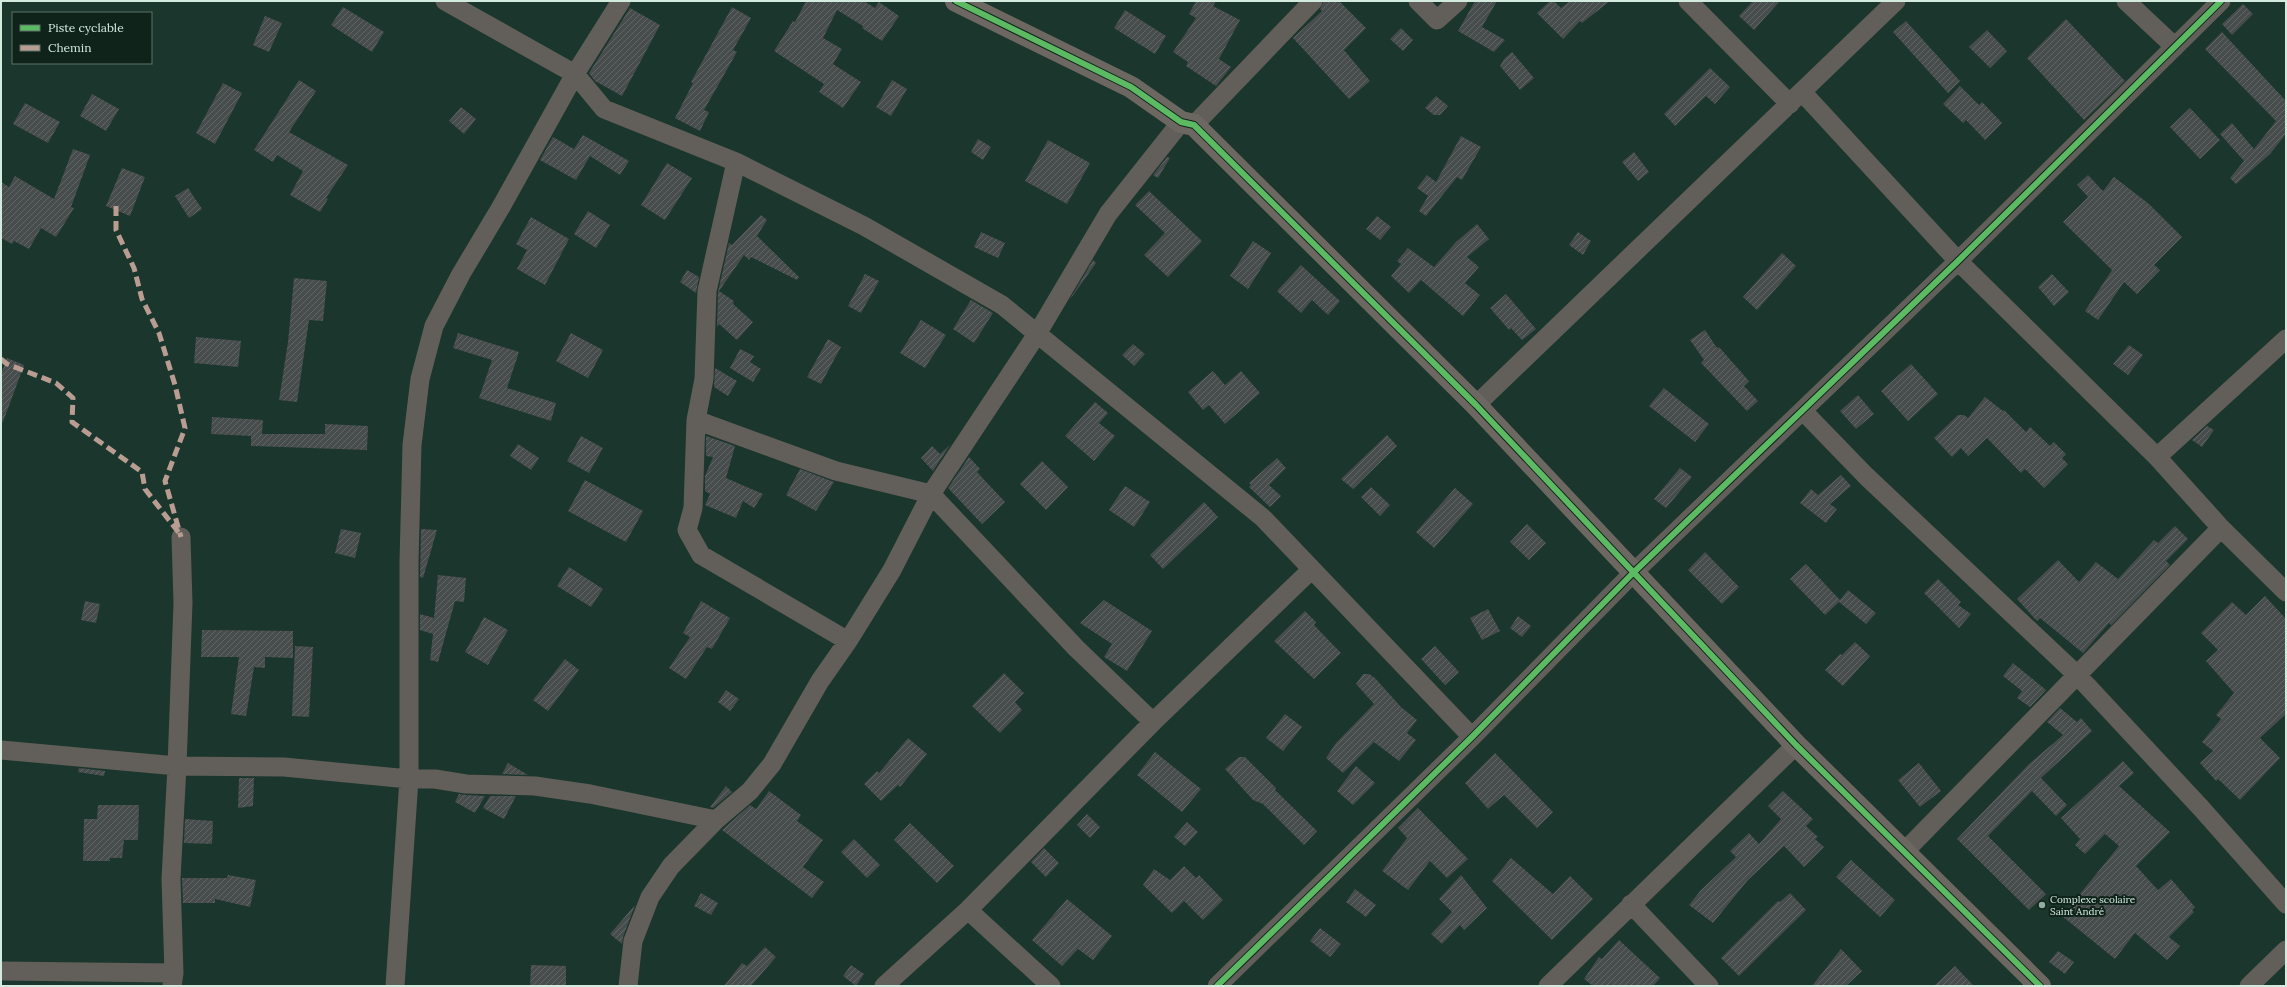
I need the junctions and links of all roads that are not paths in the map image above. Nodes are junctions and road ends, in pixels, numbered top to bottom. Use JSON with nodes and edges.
{"nodes":[{"id":1,"x":445,"y":1,"type":"edge"},
{"id":2,"x":621,"y":1,"type":"edge"},
{"id":3,"x":956,"y":1,"type":"edge"},
{"id":4,"x":1313,"y":1,"type":"edge"},
{"id":5,"x":1418,"y":1,"type":"edge"},
{"id":6,"x":1458,"y":1,"type":"edge"},
{"id":7,"x":1688,"y":1,"type":"edge"},
{"id":8,"x":1896,"y":1,"type":"edge"},
{"id":9,"x":2126,"y":1,"type":"edge"},
{"id":10,"x":2221,"y":1,"type":"edge"},
{"id":11,"x":2175,"y":47,"type":"junction"},
{"id":12,"x":575,"y":74,"type":"junction"},
{"id":13,"x":1797,"y":98,"type":"junction"},
{"id":14,"x":1188,"y":124,"type":"junction"},
{"id":15,"x":736,"y":162,"type":"junction"},
{"id":16,"x":1958,"y":261,"type":"junction"},
{"id":17,"x":1037,"y":334,"type":"junction"},
{"id":18,"x":2286,"y":339,"type":"edge"},
{"id":19,"x":1476,"y":405,"type":"junction"},
{"id":20,"x":1803,"y":411,"type":"junction"},
{"id":21,"x":696,"y":420,"type":"junction"},
{"id":22,"x":2158,"y":457,"type":"junction"},
{"id":23,"x":931,"y":494,"type":"junction"},
{"id":24,"x":2221,"y":528,"type":"junction"},
{"id":25,"x":181,"y":537,"type":"dead end"},
{"id":26,"x":1311,"y":570,"type":"junction"},
{"id":27,"x":1633,"y":573,"type":"junction"},
{"id":28,"x":2286,"y":592,"type":"edge"},
{"id":29,"x":848,"y":642,"type":"junction"},
{"id":30,"x":2077,"y":675,"type":"junction"},
{"id":31,"x":1153,"y":722,"type":"junction"},
{"id":32,"x":1472,"y":736,"type":"junction"},
{"id":33,"x":1796,"y":745,"type":"junction"},
{"id":34,"x":1,"y":750,"type":"edge"},
{"id":35,"x":178,"y":766,"type":"junction"},
{"id":36,"x":409,"y":780,"type":"junction"},
{"id":37,"x":716,"y":820,"type":"junction"},
{"id":38,"x":1904,"y":852,"type":"junction"},
{"id":39,"x":1630,"y":904,"type":"junction"},
{"id":40,"x":2286,"y":904,"type":"edge"},
{"id":41,"x":968,"y":910,"type":"junction"},
{"id":42,"x":2286,"y":950,"type":"edge"},
{"id":43,"x":1,"y":971,"type":"edge"},
{"id":44,"x":173,"y":980,"type":"edge"},
{"id":45,"x":395,"y":986,"type":"edge"},
{"id":46,"x":628,"y":986,"type":"edge"},
{"id":47,"x":884,"y":986,"type":"edge"},
{"id":48,"x":1051,"y":986,"type":"edge"},
{"id":49,"x":1216,"y":986,"type":"edge"},
{"id":50,"x":1548,"y":986,"type":"edge"},
{"id":51,"x":1708,"y":986,"type":"edge"},
{"id":52,"x":2040,"y":986,"type":"edge"},
{"id":53,"x":2249,"y":986,"type":"edge"}],
"edges":[{"from":1,"to":12,"type":"street"},
{"from":2,"to":12,"type":"street"},
{"from":3,"to":14,"type":"street"},
{"from":4,"to":14,"type":"street"},
{"from":5,"to":6,"type":"street"},
{"from":7,"to":13,"type":"street"},
{"from":8,"to":13,"type":"street"},
{"from":9,"to":11,"type":"street"},
{"from":10,"to":11,"type":"street"},
{"from":11,"to":16,"type":"street"},
{"from":12,"to":15,"type":"street"},
{"from":12,"to":36,"type":"street"},
{"from":13,"to":16,"type":"street"},
{"from":13,"to":19,"type":"street"},
{"from":14,"to":17,"type":"street"},
{"from":14,"to":19,"type":"street"},
{"from":15,"to":17,"type":"street"},
{"from":15,"to":21,"type":"street"},
{"from":16,"to":20,"type":"street"},
{"from":16,"to":22,"type":"street"},
{"from":17,"to":23,"type":"street"},
{"from":17,"to":26,"type":"street"},
{"from":18,"to":22,"type":"street"},
{"from":19,"to":27,"type":"street"},
{"from":20,"to":27,"type":"street"},
{"from":20,"to":30,"type":"street"},
{"from":21,"to":23,"type":"street"},
{"from":21,"to":29,"type":"street"},
{"from":22,"to":24,"type":"street"},
{"from":23,"to":29,"type":"street"},
{"from":23,"to":31,"type":"street"},
{"from":24,"to":28,"type":"street"},
{"from":24,"to":30,"type":"street"},
{"from":25,"to":35,"type":"street"},
{"from":26,"to":31,"type":"street"},
{"from":26,"to":32,"type":"street"},
{"from":27,"to":32,"type":"street"},
{"from":27,"to":33,"type":"street"},
{"from":29,"to":37,"type":"street"},
{"from":30,"to":38,"type":"street"},
{"from":30,"to":40,"type":"street"},
{"from":31,"to":41,"type":"street"},
{"from":32,"to":49,"type":"street"},
{"from":33,"to":38,"type":"street"},
{"from":33,"to":39,"type":"street"},
{"from":34,"to":35,"type":"street"},
{"from":35,"to":36,"type":"street"},
{"from":35,"to":44,"type":"street"},
{"from":36,"to":37,"type":"street"},
{"from":36,"to":45,"type":"street"},
{"from":37,"to":46,"type":"street"},
{"from":38,"to":52,"type":"street"},
{"from":39,"to":50,"type":"street"},
{"from":39,"to":51,"type":"street"},
{"from":41,"to":47,"type":"street"},
{"from":41,"to":48,"type":"street"},
{"from":42,"to":53,"type":"street"},
{"from":43,"to":44,"type":"street"}]}
